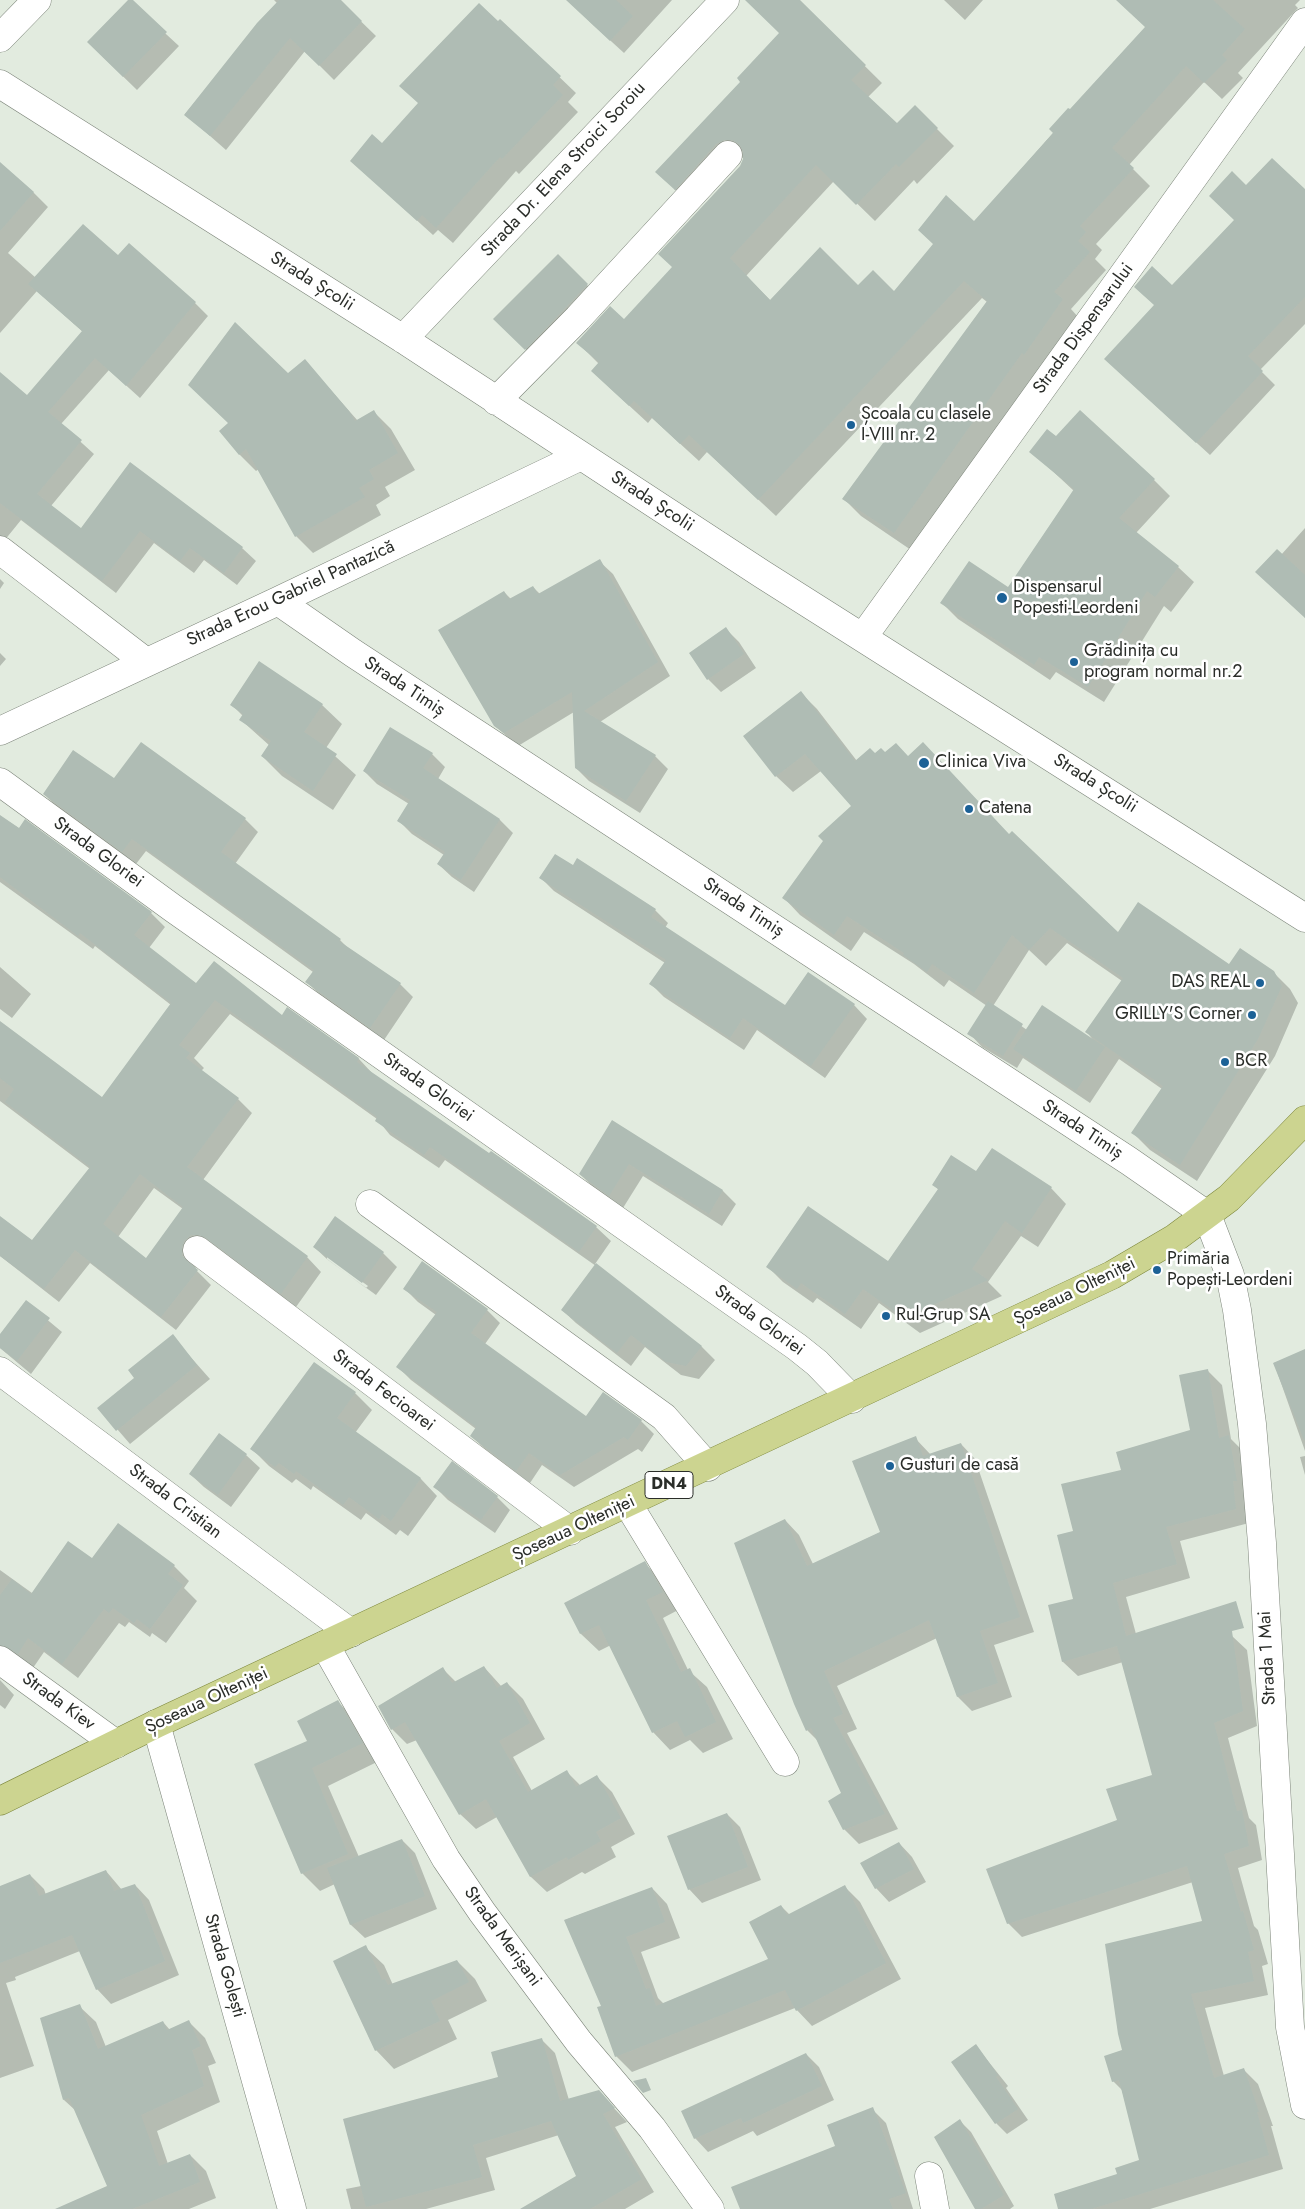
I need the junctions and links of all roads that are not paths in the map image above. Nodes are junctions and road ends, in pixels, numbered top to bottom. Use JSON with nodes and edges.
{"nodes":[{"id":1,"x":38,"y":0,"type":"edge"},
{"id":2,"x":725,"y":0,"type":"edge"},
{"id":3,"x":1305,"y":22,"type":"edge"},
{"id":4,"x":0,"y":38,"type":"edge"},
{"id":5,"x":0,"y":84,"type":"edge"},
{"id":6,"x":728,"y":154,"type":"dead end"},
{"id":7,"x":403,"y":339,"type":"junction"},
{"id":8,"x":496,"y":401,"type":"junction"},
{"id":9,"x":581,"y":456,"type":"junction"},
{"id":10,"x":0,"y":550,"type":"edge"},
{"id":11,"x":278,"y":601,"type":"junction"},
{"id":12,"x":863,"y":637,"type":"junction"},
{"id":13,"x":146,"y":662,"type":"junction"},
{"id":14,"x":0,"y":731,"type":"edge"},
{"id":15,"x":0,"y":782,"type":"edge"},
{"id":16,"x":1305,"y":918,"type":"edge"},
{"id":17,"x":1305,"y":1120,"type":"edge"},
{"id":18,"x":370,"y":1204,"type":"dead end"},
{"id":19,"x":1207,"y":1215,"type":"junction"},
{"id":20,"x":197,"y":1250,"type":"dead end"},
{"id":21,"x":0,"y":1371,"type":"edge"},
{"id":22,"x":852,"y":1399,"type":"junction"},
{"id":23,"x":708,"y":1467,"type":"junction"},
{"id":24,"x":628,"y":1504,"type":"junction"},
{"id":25,"x":570,"y":1531,"type":"junction"},
{"id":26,"x":351,"y":1633,"type":"junction"},
{"id":27,"x":325,"y":1645,"type":"junction"},
{"id":28,"x":0,"y":1660,"type":"edge"},
{"id":29,"x":156,"y":1724,"type":"junction"},
{"id":30,"x":116,"y":1744,"type":"junction"},
{"id":31,"x":785,"y":1762,"type":"dead end"},
{"id":32,"x":0,"y":1801,"type":"edge"},
{"id":33,"x":1305,"y":2105,"type":"edge"},
{"id":34,"x":929,"y":2176,"type":"dead end"},
{"id":35,"x":292,"y":2209,"type":"edge"},
{"id":36,"x":710,"y":2209,"type":"edge"},
{"id":37,"x":936,"y":2209,"type":"edge"}],
"edges":[{"from":1,"to":4,"type":"street"},
{"from":2,"to":7,"type":"street","name":"Strada Dr. Elena Stroici Soroiu"},
{"from":3,"to":12,"type":"street","name":"Strada Dispensarului"},
{"from":5,"to":7,"type":"street","name":"Strada Școlii"},
{"from":6,"to":8,"type":"street"},
{"from":7,"to":8,"type":"street","name":"Strada Școlii"},
{"from":8,"to":9,"type":"street","name":"Strada Școlii"},
{"from":9,"to":11,"type":"street","name":"Strada Erou Gabriel Pantazică"},
{"from":9,"to":12,"type":"street","name":"Strada Școlii"},
{"from":10,"to":13,"type":"street"},
{"from":11,"to":13,"type":"street","name":"Strada Erou Gabriel Pantazică"},
{"from":11,"to":19,"type":"street","name":"Strada Timiș"},
{"from":12,"to":16,"type":"street","name":"Strada Școlii"},
{"from":13,"to":14,"type":"street","name":"Strada Erou Gabriel Pantazică"},
{"from":15,"to":22,"type":"street","name":"Strada Gloriei"},
{"from":17,"to":19,"type":"main road","name":"Șoseaua Olteniței","number":"DN4"},
{"from":18,"to":23,"type":"street"},
{"from":19,"to":22,"type":"main road","name":"Șoseaua Olteniței","number":"DN4"},
{"from":19,"to":33,"type":"street","name":"Strada 1 Mai"},
{"from":20,"to":25,"type":"street","name":"Strada Fecioarei"},
{"from":21,"to":26,"type":"street","name":"Strada Cristian"},
{"from":22,"to":23,"type":"main road","name":"Șoseaua Olteniței","number":"DN4"},
{"from":23,"to":24,"type":"main road","name":"Șoseaua Olteniței","number":"DN4"},
{"from":24,"to":25,"type":"main road","name":"Șoseaua Olteniței","number":"DN4"},
{"from":24,"to":31,"type":"street"},
{"from":25,"to":26,"type":"main road","name":"Șoseaua Olteniței","number":"DN4"},
{"from":26,"to":27,"type":"main road","name":"Șoseaua Olteniței","number":"DN4"},
{"from":27,"to":29,"type":"main road","name":"Șoseaua Olteniței","number":"DN4"},
{"from":27,"to":36,"type":"street","name":"Strada Merișani"},
{"from":28,"to":30,"type":"street","name":"Strada Kiev"},
{"from":29,"to":30,"type":"main road","name":"Șoseaua Olteniței","number":"DN4"},
{"from":29,"to":35,"type":"street","name":"Strada Golești"},
{"from":30,"to":32,"type":"main road","name":"Șoseaua Olteniței","number":"DN4"},
{"from":34,"to":37,"type":"street"}]}
